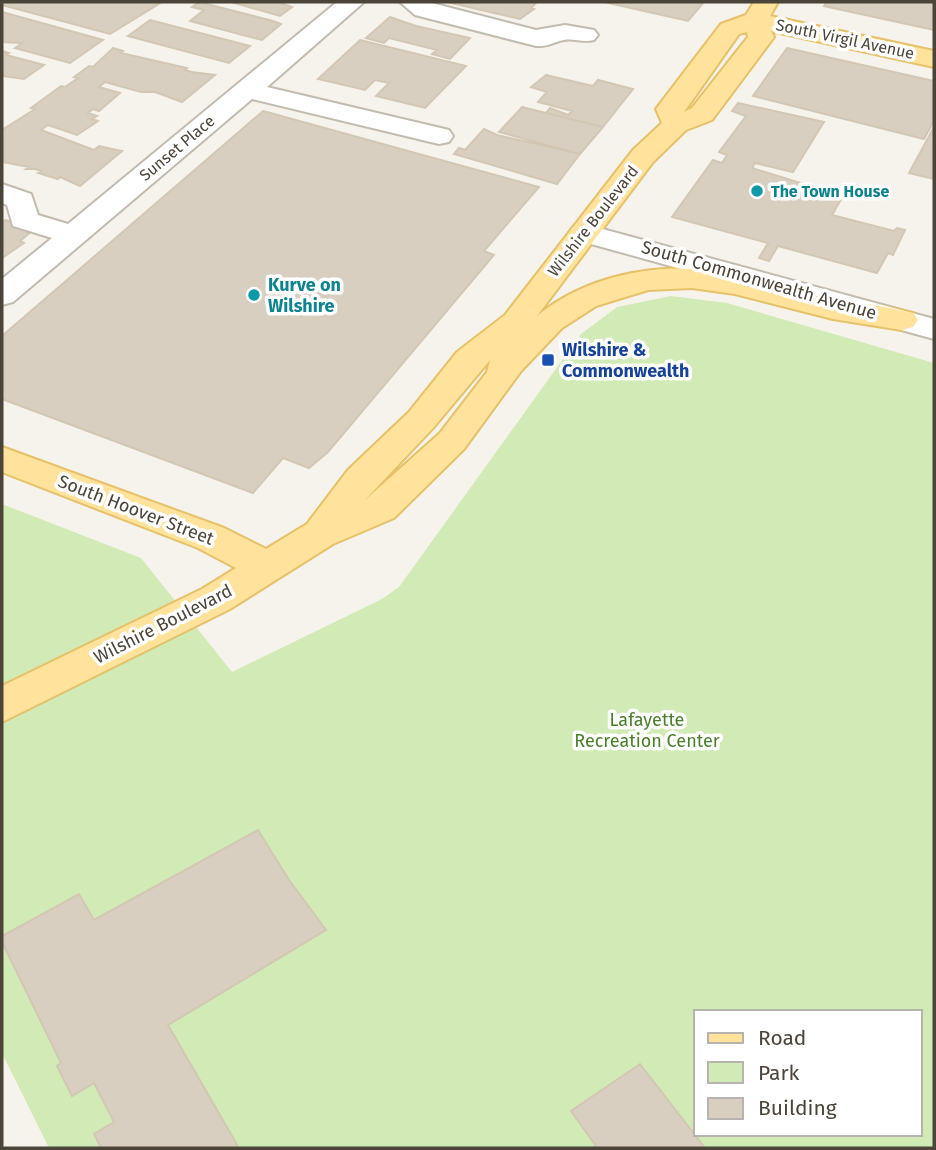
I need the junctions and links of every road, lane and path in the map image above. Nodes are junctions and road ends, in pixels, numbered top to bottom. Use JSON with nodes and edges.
{"nodes":[{"id":1,"x":352,"y":2,"type":"edge"},
{"id":2,"x":412,"y":2,"type":"edge"},
{"id":3,"x":761,"y":11,"type":"edge"},
{"id":4,"x":585,"y":35,"type":"dead end"},
{"id":5,"x":934,"y":59,"type":"edge"},
{"id":6,"x":247,"y":90,"type":"junction"},
{"id":7,"x":439,"y":136,"type":"dead end"},
{"id":8,"x":2,"y":193,"type":"edge"},
{"id":9,"x":584,"y":233,"type":"junction"},
{"id":10,"x":74,"y":235,"type":"junction"},
{"id":11,"x":2,"y":295,"type":"edge"},
{"id":12,"x":902,"y":320,"type":"junction"},
{"id":13,"x":516,"y":322,"type":"junction"},
{"id":14,"x":934,"y":329,"type":"edge"},
{"id":15,"x":503,"y":374,"type":"junction"},
{"id":16,"x":2,"y":459,"type":"edge"},
{"id":17,"x":320,"y":534,"type":"junction"},
{"id":18,"x":268,"y":567,"type":"junction"},
{"id":19,"x":2,"y":705,"type":"edge"}],
"edges":[{"from":1,"to":6,"type":"street","name":"Sunset Place"},
{"from":2,"to":4,"type":"street"},
{"from":3,"to":5,"type":"main road","name":"South Virgil Avenue"},
{"from":3,"to":9,"type":"main road","name":"Wilshire Boulevard"},
{"from":6,"to":7,"type":"street"},
{"from":6,"to":10,"type":"street","name":"Sunset Place"},
{"from":8,"to":10,"type":"street"},
{"from":9,"to":12,"type":"street","name":"South Commonwealth Avenue"},
{"from":9,"to":13,"type":"main road","name":"Wilshire Boulevard"},
{"from":10,"to":11,"type":"street","name":"Sunset Place"},
{"from":12,"to":14,"type":"street","name":"South Commonwealth Avenue"},
{"from":12,"to":15,"type":"main road"},
{"from":13,"to":15,"type":"main road","name":"Wilshire Boulevard"},
{"from":13,"to":17,"type":"main road","name":"Wilshire Boulevard"},
{"from":15,"to":17,"type":"main road","name":"Wilshire Boulevard"},
{"from":16,"to":18,"type":"main road","name":"South Hoover Street"},
{"from":17,"to":18,"type":"main road","name":"Wilshire Boulevard"},
{"from":18,"to":19,"type":"main road","name":"Wilshire Boulevard"}]}
